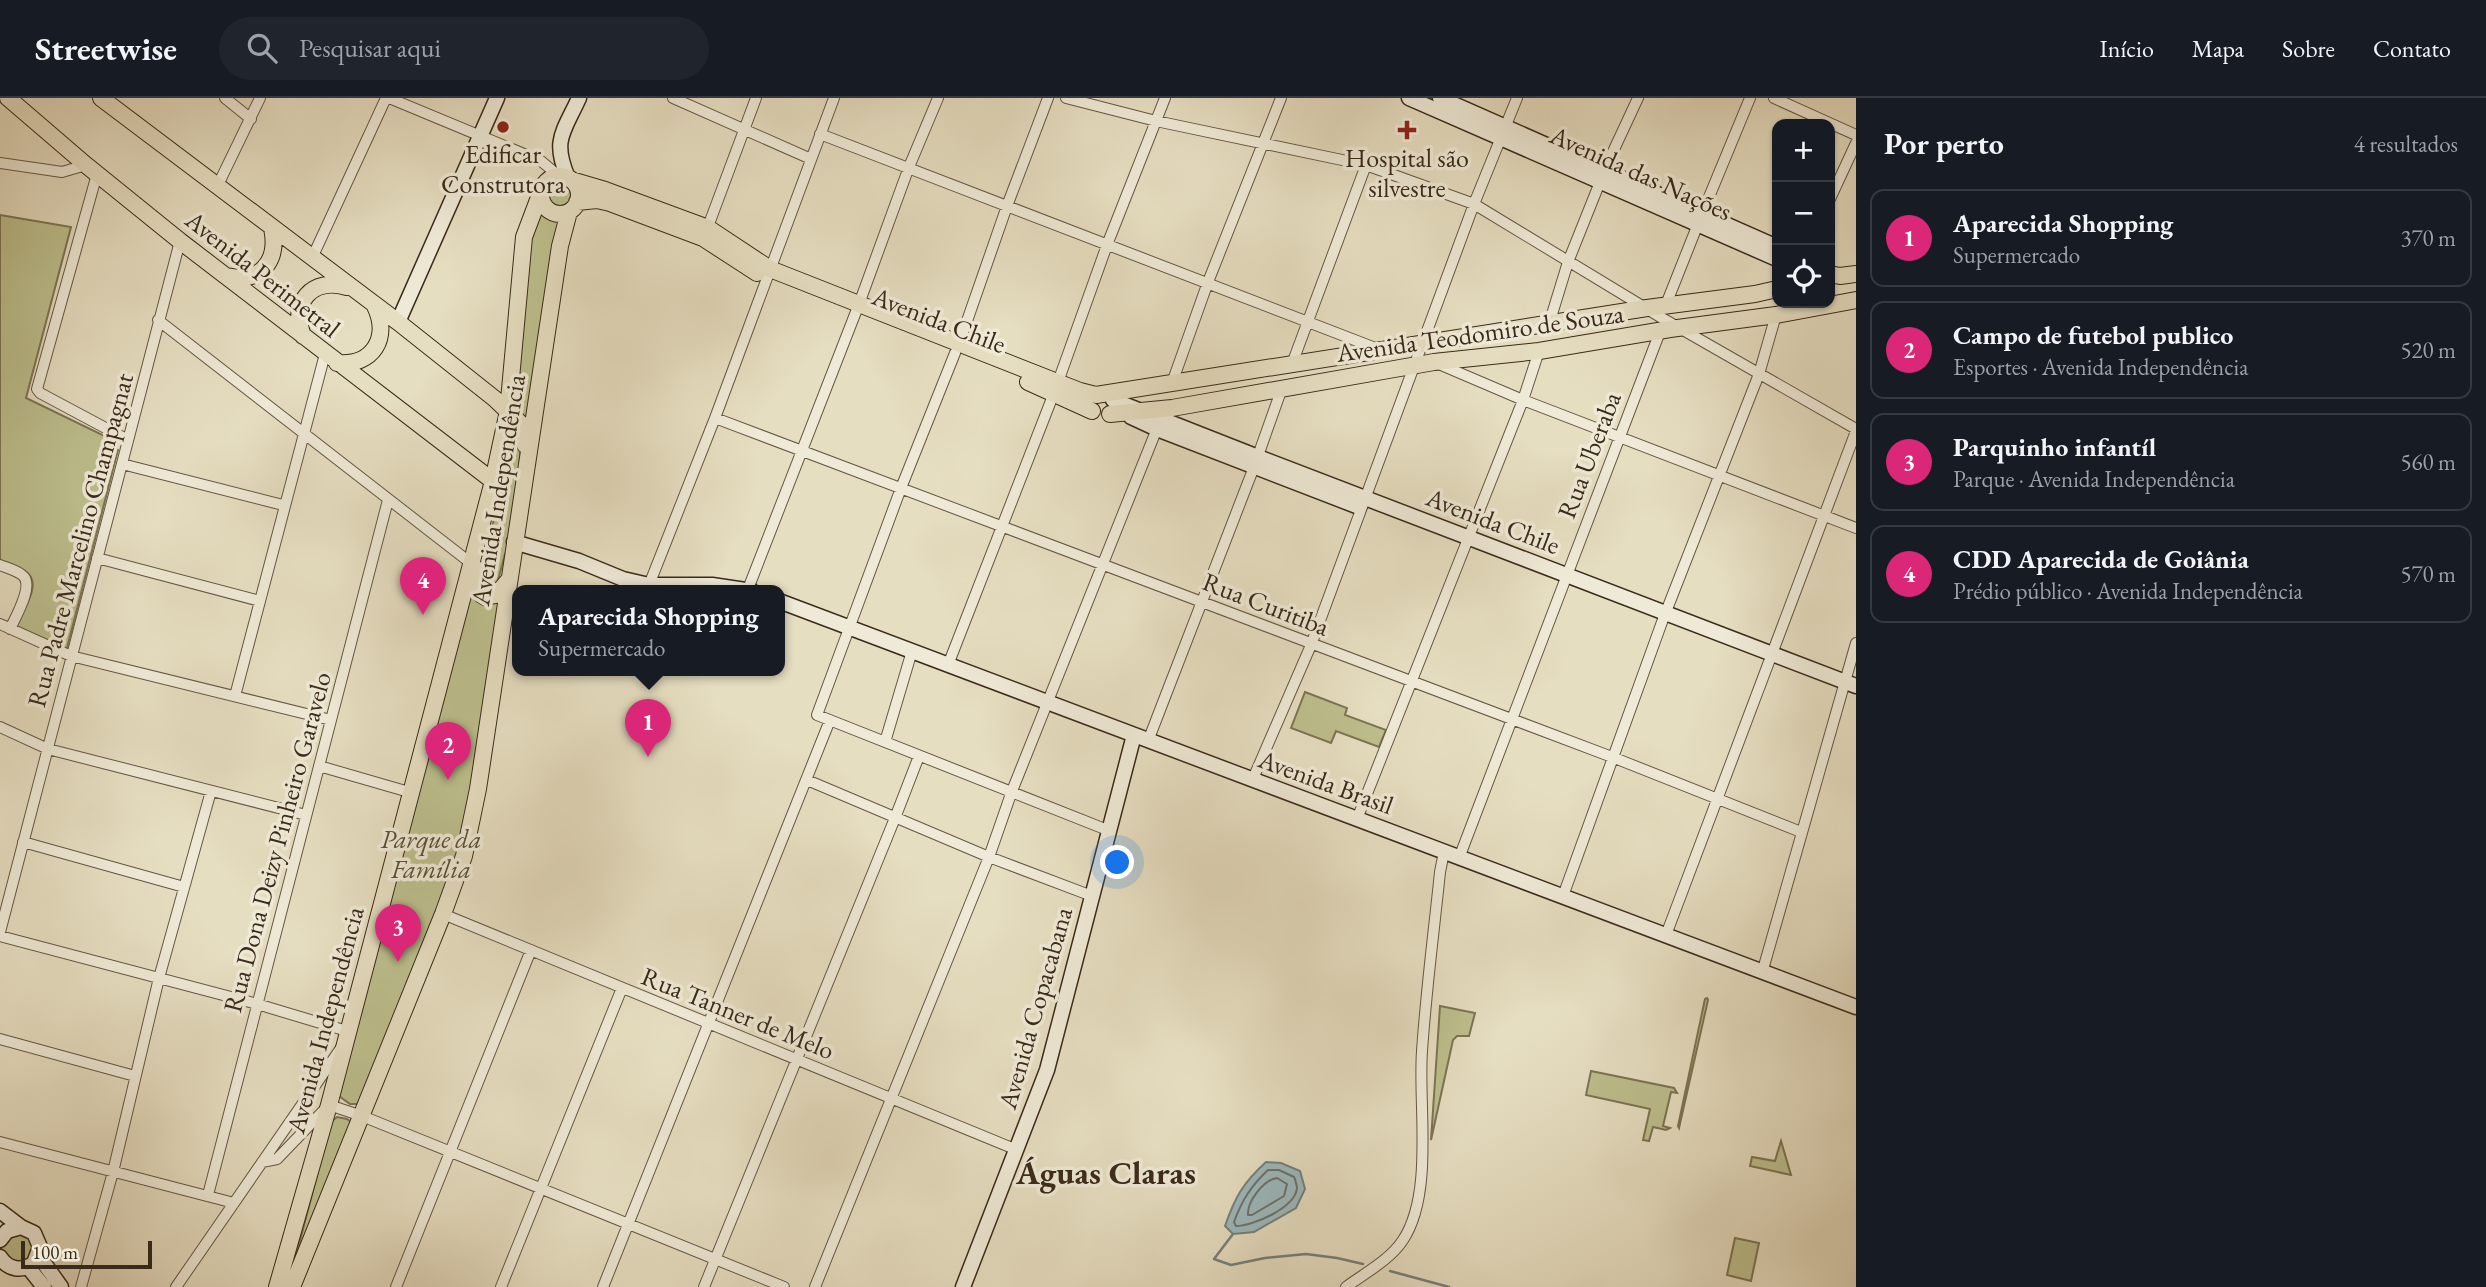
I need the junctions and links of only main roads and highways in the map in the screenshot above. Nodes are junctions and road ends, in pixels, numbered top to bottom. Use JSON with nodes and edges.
{"nodes":[{"id":1,"x":8,"y":98,"type":"edge"},
{"id":2,"x":101,"y":98,"type":"edge"},
{"id":3,"x":566,"y":178,"type":"junction"},
{"id":4,"x":541,"y":192,"type":"junction"},
{"id":5,"x":573,"y":207,"type":"junction"},
{"id":6,"x":272,"y":228,"type":"junction"},
{"id":7,"x":706,"y":233,"type":"junction"},
{"id":8,"x":226,"y":276,"type":"junction"},
{"id":9,"x":349,"y":287,"type":"junction"},
{"id":10,"x":1772,"y":290,"type":"edge"},
{"id":11,"x":1856,"y":300,"type":"edge"},
{"id":12,"x":1835,"y":302,"type":"edge"},
{"id":13,"x":375,"y":306,"type":"junction"},
{"id":14,"x":1802,"y":308,"type":"edge"},
{"id":15,"x":1663,"y":318,"type":"junction"},
{"id":16,"x":303,"y":336,"type":"junction"},
{"id":17,"x":331,"y":359,"type":"junction"},
{"id":18,"x":1056,"y":388,"type":"junction"},
{"id":19,"x":1110,"y":403,"type":"junction"},
{"id":20,"x":508,"y":411,"type":"junction"},
{"id":21,"x":504,"y":436,"type":"junction"},
{"id":22,"x":525,"y":445,"type":"junction"},
{"id":23,"x":493,"y":481,"type":"junction"},
{"id":24,"x":521,"y":507,"type":"junction"},
{"id":25,"x":509,"y":576,"type":"junction"},
{"id":26,"x":277,"y":1287,"type":"edge"},
{"id":27,"x":292,"y":1287,"type":"edge"}],
"edges":[{"from":1,"to":8,"type":"main road","name":"Avenida Perimetral"},
{"from":2,"to":6,"type":"main road","name":"Avenida Perimetral"},
{"from":3,"to":4,"type":"main road"},
{"from":3,"to":5,"type":"main road"},
{"from":3,"to":7,"type":"main road"},
{"from":4,"to":5,"type":"main road"},
{"from":4,"to":20,"type":"main road","name":"Avenida Independência"},
{"from":5,"to":7,"type":"main road"},
{"from":5,"to":24,"type":"main road","name":"Avenida Independência"},
{"from":6,"to":8,"type":"main road"},
{"from":6,"to":9,"type":"main road","name":"Avenida Perimetral"},
{"from":7,"to":18,"type":"main road","name":"Avenida Chile"},
{"from":8,"to":16,"type":"main road","name":"Avenida Perimetral"},
{"from":9,"to":13,"type":"main road","name":"Avenida Perimetral"},
{"from":9,"to":16,"type":"main road"},
{"from":10,"to":15,"type":"main road","name":"Avenida Teodomiro de Souza"},
{"from":11,"to":12,"type":"main road","name":"Avenida Teodomiro de Souza"},
{"from":13,"to":17,"type":"main road"},
{"from":13,"to":20,"type":"main road","name":"Avenida Perimetral"},
{"from":14,"to":15,"type":"main road","name":"Avenida Teodomiro de Souza"},
{"from":15,"to":19,"type":"main road","name":"Avenida Teodomiro de Souza"},
{"from":15,"to":19,"type":"main road","name":"Avenida Teodomiro de Souza"},
{"from":16,"to":17,"type":"main road","name":"Avenida Perimetral"},
{"from":17,"to":23,"type":"main road","name":"Avenida Perimetral"},
{"from":18,"to":19,"type":"main road","name":"Avenida Chile"},
{"from":18,"to":19,"type":"main road","name":"Avenida Chile"},
{"from":20,"to":21,"type":"main road","name":"Avenida Independência"},
{"from":20,"to":22,"type":"main road"},
{"from":21,"to":22,"type":"main road"},
{"from":21,"to":23,"type":"main road","name":"Avenida Independência"},
{"from":22,"to":24,"type":"main road"},
{"from":23,"to":25,"type":"main road"},
{"from":23,"to":26,"type":"main road","name":"Avenida Independência"},
{"from":24,"to":25,"type":"main road","name":"Avenida Independência"},
{"from":25,"to":27,"type":"main road","name":"Avenida Independência"}]}
